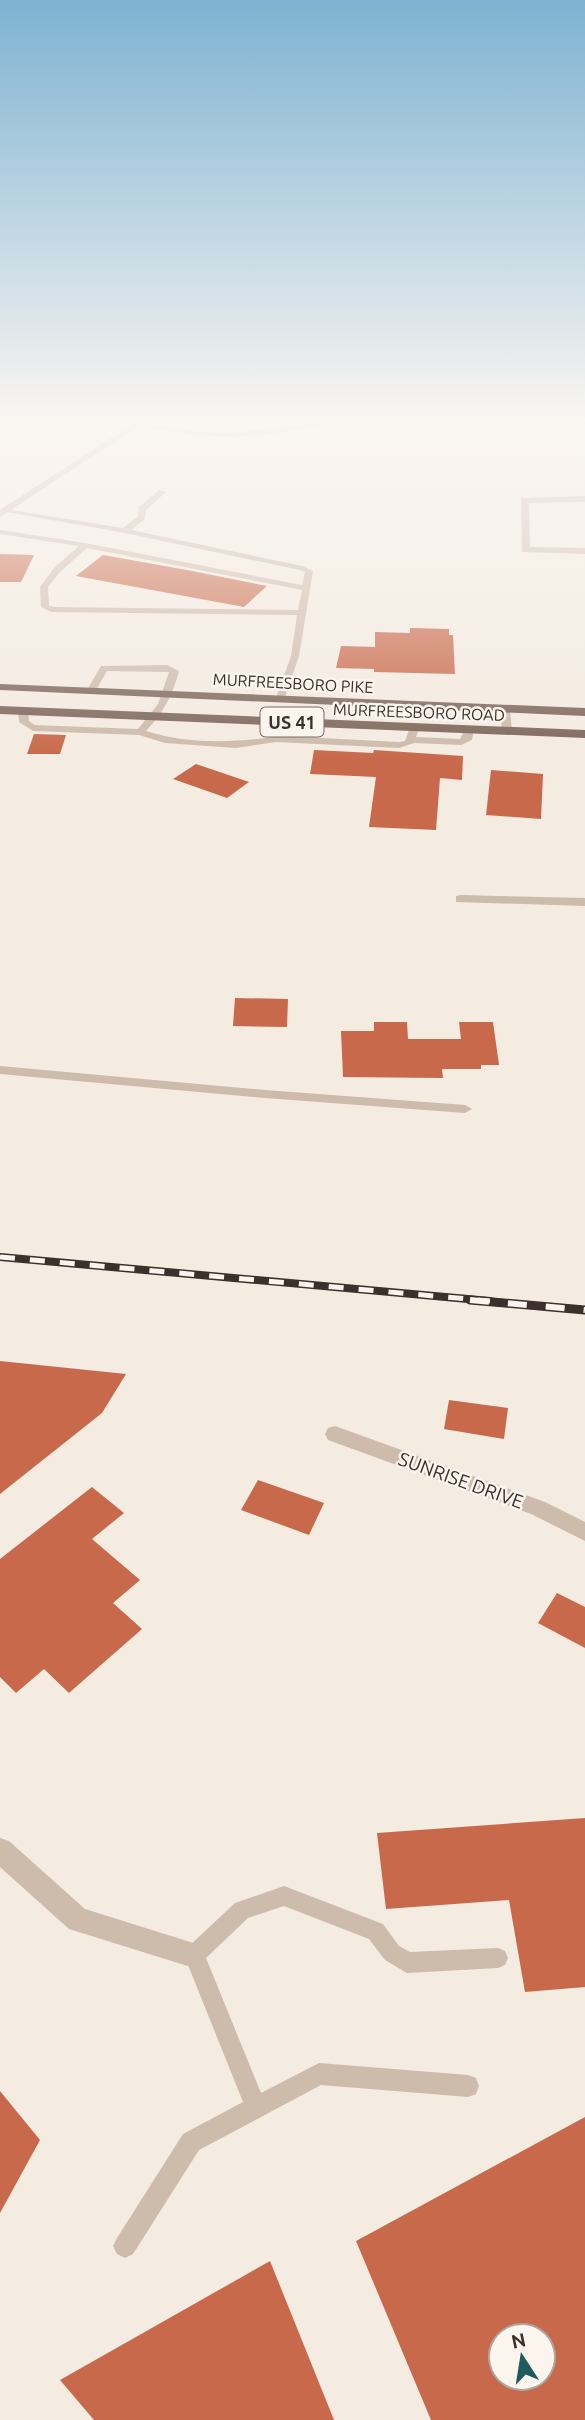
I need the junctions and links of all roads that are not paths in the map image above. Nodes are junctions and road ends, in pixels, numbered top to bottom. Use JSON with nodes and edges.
{"nodes":[{"id":1,"x":13,"y":534,"type":"edge"},
{"id":2,"x":139,"y":534,"type":"edge"},
{"id":3,"x":525,"y":534,"type":"edge"},
{"id":4,"x":85,"y":545,"type":"junction"},
{"id":5,"x":585,"y":551,"type":"edge"},
{"id":6,"x":306,"y":587,"type":"junction"},
{"id":7,"x":301,"y":614,"type":"junction"},
{"id":8,"x":0,"y":687,"type":"edge"},
{"id":9,"x":92,"y":690,"type":"junction"},
{"id":10,"x":170,"y":693,"type":"junction"},
{"id":11,"x":281,"y":698,"type":"junction"},
{"id":12,"x":505,"y":709,"type":"junction"},
{"id":13,"x":0,"y":710,"type":"edge"},
{"id":14,"x":23,"y":711,"type":"junction"},
{"id":15,"x":585,"y":712,"type":"edge"},
{"id":16,"x":156,"y":716,"type":"junction"},
{"id":17,"x":290,"y":722,"type":"junction"},
{"id":18,"x":507,"y":731,"type":"junction"},
{"id":19,"x":140,"y":732,"type":"junction"},
{"id":20,"x":414,"y":734,"type":"junction"},
{"id":21,"x":585,"y":734,"type":"edge"},
{"id":22,"x":276,"y":739,"type":"junction"},
{"id":23,"x":461,"y":899,"type":"dead end"},
{"id":24,"x":585,"y":901,"type":"edge"},
{"id":25,"x":0,"y":1070,"type":"edge"},
{"id":26,"x":465,"y":1109,"type":"dead end"},
{"id":27,"x":335,"y":1433,"type":"dead end"},
{"id":28,"x":585,"y":1532,"type":"edge"},
{"id":29,"x":0,"y":1850,"type":"edge"},
{"id":30,"x":194,"y":1955,"type":"junction"},
{"id":31,"x":498,"y":1958,"type":"dead end"},
{"id":32,"x":468,"y":2086,"type":"dead end"},
{"id":33,"x":256,"y":2107,"type":"junction"},
{"id":34,"x":125,"y":2246,"type":"dead end"}],
"edges":[{"from":1,"to":4,"type":"lane"},
{"from":2,"to":6,"type":"lane"},
{"from":3,"to":5,"type":"street"},
{"from":4,"to":6,"type":"lane"},
{"from":4,"to":7,"type":"lane"},
{"from":6,"to":7,"type":"lane"},
{"from":7,"to":11,"type":"lane"},
{"from":8,"to":9,"type":"main road","name":"MURFREESBORO PIKE"},
{"from":9,"to":10,"type":"main road","name":"MURFREESBORO PIKE"},
{"from":9,"to":10,"type":"lane"},
{"from":10,"to":11,"type":"main road","name":"MURFREESBORO PIKE"},
{"from":10,"to":16,"type":"lane"},
{"from":11,"to":12,"type":"main road","name":"MURFREESBORO PIKE"},
{"from":12,"to":15,"type":"main road","name":"MURFREESBORO PIKE"},
{"from":12,"to":18,"type":"lane"},
{"from":13,"to":14,"type":"main road","name":"MURFREESBORO ROAD","number":"US 41"},
{"from":14,"to":16,"type":"main road","name":"MURFREESBORO ROAD","number":"US 41"},
{"from":14,"to":19,"type":"lane"},
{"from":16,"to":17,"type":"main road","name":"MURFREESBORO ROAD","number":"US 41"},
{"from":16,"to":19,"type":"lane"},
{"from":17,"to":20,"type":"main road","name":"MURFREESBORO ROAD","number":"US 41"},
{"from":17,"to":22,"type":"lane"},
{"from":18,"to":20,"type":"main road","name":"MURFREESBORO ROAD","number":"US 41"},
{"from":18,"to":21,"type":"main road","name":"MURFREESBORO ROAD","number":"US 41"},
{"from":19,"to":22,"type":"lane"},
{"from":20,"to":22,"type":"lane"},
{"from":23,"to":24,"type":"street"},
{"from":25,"to":26,"type":"lane"},
{"from":27,"to":28,"type":"street","name":"SUNRISE DRIVE"},
{"from":29,"to":30,"type":"street"},
{"from":30,"to":31,"type":"lane"},
{"from":30,"to":33,"type":"lane"},
{"from":32,"to":33,"type":"lane"},
{"from":33,"to":34,"type":"lane"}]}
